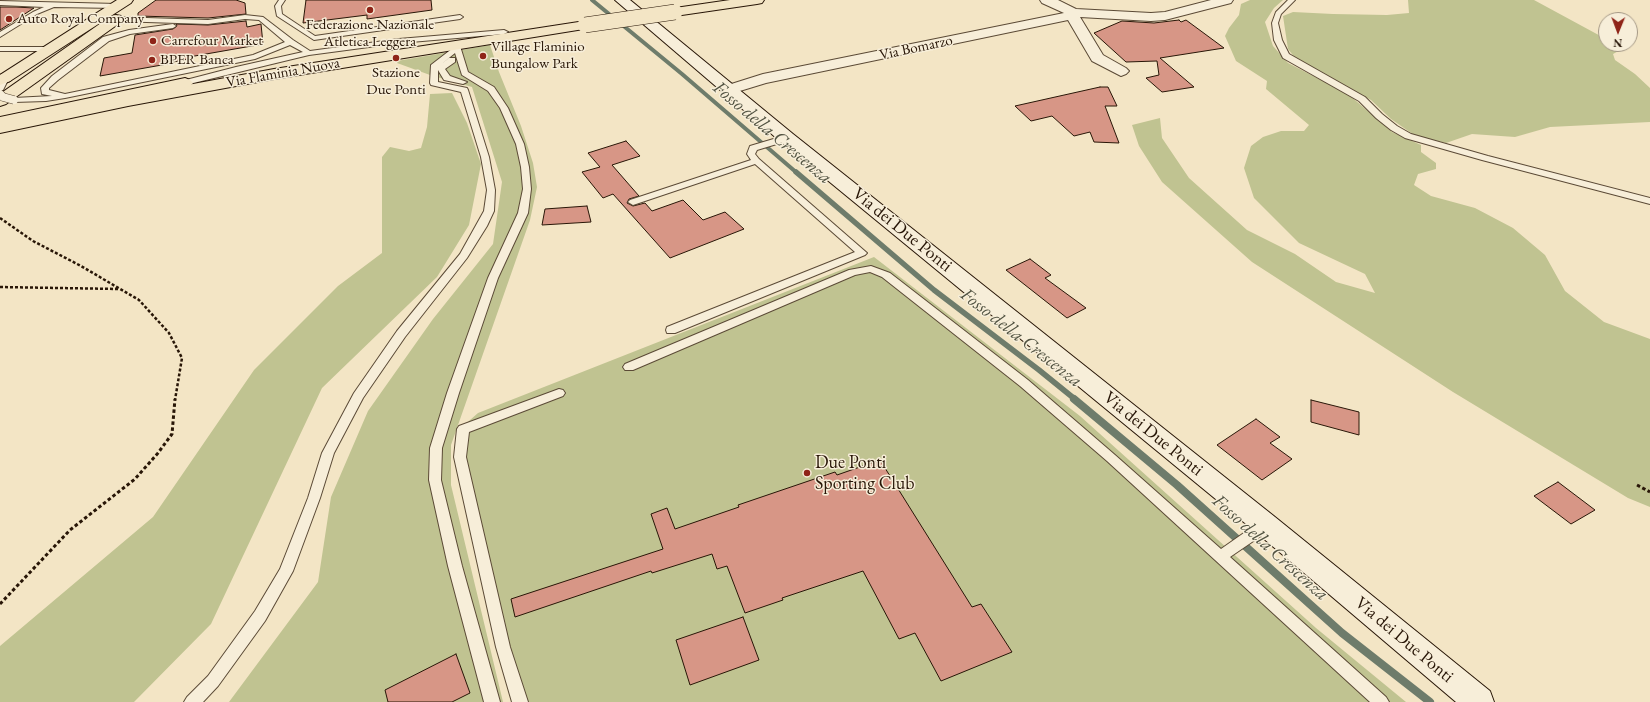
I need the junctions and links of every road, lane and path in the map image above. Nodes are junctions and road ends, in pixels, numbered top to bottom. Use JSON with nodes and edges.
{"nodes":[{"id":1,"x":282,"y":0,"type":"edge"},
{"id":2,"x":622,"y":0,"type":"edge"},
{"id":3,"x":726,"y":0,"type":"edge"},
{"id":4,"x":757,"y":0,"type":"edge"},
{"id":5,"x":1047,"y":0,"type":"edge"},
{"id":6,"x":1104,"y":0,"type":"edge"},
{"id":7,"x":1226,"y":0,"type":"edge"},
{"id":8,"x":1292,"y":0,"type":"edge"},
{"id":9,"x":0,"y":3,"type":"edge"},
{"id":10,"x":53,"y":5,"type":"junction"},
{"id":11,"x":124,"y":7,"type":"edge"},
{"id":12,"x":672,"y":10,"type":"junction"},
{"id":13,"x":1072,"y":14,"type":"junction"},
{"id":14,"x":1088,"y":14,"type":"junction"},
{"id":15,"x":460,"y":17,"type":"dead end"},
{"id":16,"x":199,"y":22,"type":"junction"},
{"id":17,"x":583,"y":23,"type":"junction"},
{"id":18,"x":504,"y":32,"type":"junction"},
{"id":19,"x":351,"y":33,"type":"junction"},
{"id":20,"x":0,"y":35,"type":"edge"},
{"id":21,"x":290,"y":42,"type":"junction"},
{"id":22,"x":348,"y":47,"type":"junction"},
{"id":23,"x":0,"y":49,"type":"edge"},
{"id":24,"x":50,"y":49,"type":"junction"},
{"id":25,"x":457,"y":50,"type":"junction"},
{"id":26,"x":309,"y":53,"type":"junction"},
{"id":27,"x":1121,"y":70,"type":"dead end"},
{"id":28,"x":763,"y":79,"type":"junction"},
{"id":29,"x":2,"y":82,"type":"edge"},
{"id":30,"x":185,"y":83,"type":"junction"},
{"id":31,"x":491,"y":89,"type":"junction"},
{"id":32,"x":730,"y":89,"type":"junction"},
{"id":33,"x":0,"y":94,"type":"edge"},
{"id":34,"x":65,"y":96,"type":"junction"},
{"id":35,"x":7,"y":100,"type":"edge"},
{"id":36,"x":748,"y":104,"type":"junction"},
{"id":37,"x":0,"y":122,"type":"edge"},
{"id":38,"x":0,"y":128,"type":"edge"},
{"id":39,"x":781,"y":140,"type":"junction"},
{"id":40,"x":756,"y":161,"type":"junction"},
{"id":41,"x":1650,"y":201,"type":"edge"},
{"id":42,"x":633,"y":202,"type":"dead end"},
{"id":43,"x":0,"y":218,"type":"edge"},
{"id":44,"x":0,"y":287,"type":"edge"},
{"id":45,"x":120,"y":289,"type":"junction"},
{"id":46,"x":671,"y":330,"type":"dead end"},
{"id":47,"x":629,"y":367,"type":"dead end"},
{"id":48,"x":559,"y":393,"type":"dead end"},
{"id":49,"x":1637,"y":486,"type":"dead end"},
{"id":50,"x":1650,"y":492,"type":"edge"},
{"id":51,"x":1260,"y":530,"type":"junction"},
{"id":52,"x":1222,"y":555,"type":"junction"},
{"id":53,"x":0,"y":604,"type":"edge"},
{"id":54,"x":192,"y":702,"type":"edge"},
{"id":55,"x":492,"y":702,"type":"edge"},
{"id":56,"x":520,"y":702,"type":"edge"},
{"id":57,"x":1381,"y":702,"type":"edge"},
{"id":58,"x":1479,"y":702,"type":"edge"}],
"edges":[{"from":1,"to":19,"type":"lane"},
{"from":2,"to":32,"type":"street","name":"Via dei Due Ponti"},
{"from":3,"to":12,"type":"main road","name":"Via Flaminia Nuova"},
{"from":4,"to":12,"type":"main road","name":"Via Flaminia Nuova"},
{"from":5,"to":13,"type":"street"},
{"from":6,"to":14,"type":"street"},
{"from":7,"to":14,"type":"street"},
{"from":8,"to":41,"type":"lane"},
{"from":9,"to":10,"type":"lane"},
{"from":10,"to":11,"type":"lane"},
{"from":10,"to":20,"type":"lane"},
{"from":11,"to":16,"type":"lane"},
{"from":11,"to":24,"type":"main road"},
{"from":11,"to":35,"type":"main road"},
{"from":12,"to":17,"type":"main road","name":"Via Flaminia Nuova","bridge":true},
{"from":13,"to":14,"type":"street"},
{"from":13,"to":27,"type":"street"},
{"from":13,"to":28,"type":"street","name":"Via Bomarzo"},
{"from":15,"to":19,"type":"lane"},
{"from":16,"to":21,"type":"lane"},
{"from":16,"to":34,"type":"lane"},
{"from":17,"to":18,"type":"main road","name":"Via Flaminia Nuova"},
{"from":17,"to":25,"type":"main road","name":"Via Flaminia Nuova"},
{"from":18,"to":22,"type":"lane"},
{"from":18,"to":30,"type":"main road","name":"Via Flaminia Nuova"},
{"from":19,"to":22,"type":"lane"},
{"from":21,"to":26,"type":"lane"},
{"from":21,"to":34,"type":"lane"},
{"from":22,"to":26,"type":"lane"},
{"from":23,"to":24,"type":"lane"},
{"from":24,"to":29,"type":"main road"},
{"from":25,"to":31,"type":"lane"},
{"from":25,"to":31,"type":"lane"},
{"from":25,"to":38,"type":"main road","name":"Via Flaminia Nuova"},
{"from":25,"to":54,"type":"lane"},
{"from":26,"to":30,"type":"lane"},
{"from":28,"to":32,"type":"street","name":"Via Bomarzo"},
{"from":28,"to":36,"type":"street"},
{"from":30,"to":37,"type":"main road","name":"Via Flaminia Nuova"},
{"from":31,"to":55,"type":"lane"},
{"from":32,"to":36,"type":"street","name":"Via dei Due Ponti"},
{"from":33,"to":35,"type":"lane","bridge":true},
{"from":34,"to":35,"type":"lane"},
{"from":36,"to":39,"type":"street","name":"Via dei Due Ponti"},
{"from":39,"to":40,"type":"lane"},
{"from":39,"to":51,"type":"street","name":"Via dei Due Ponti"},
{"from":40,"to":42,"type":"lane"},
{"from":40,"to":46,"type":"lane"},
{"from":43,"to":45,"type":"path"},
{"from":44,"to":45,"type":"path"},
{"from":45,"to":53,"type":"path"},
{"from":47,"to":52,"type":"lane"},
{"from":48,"to":56,"type":"lane"},
{"from":49,"to":50,"type":"path"},
{"from":51,"to":52,"type":"lane"},
{"from":51,"to":58,"type":"street","name":"Via dei Due Ponti"},
{"from":52,"to":57,"type":"lane"}]}
